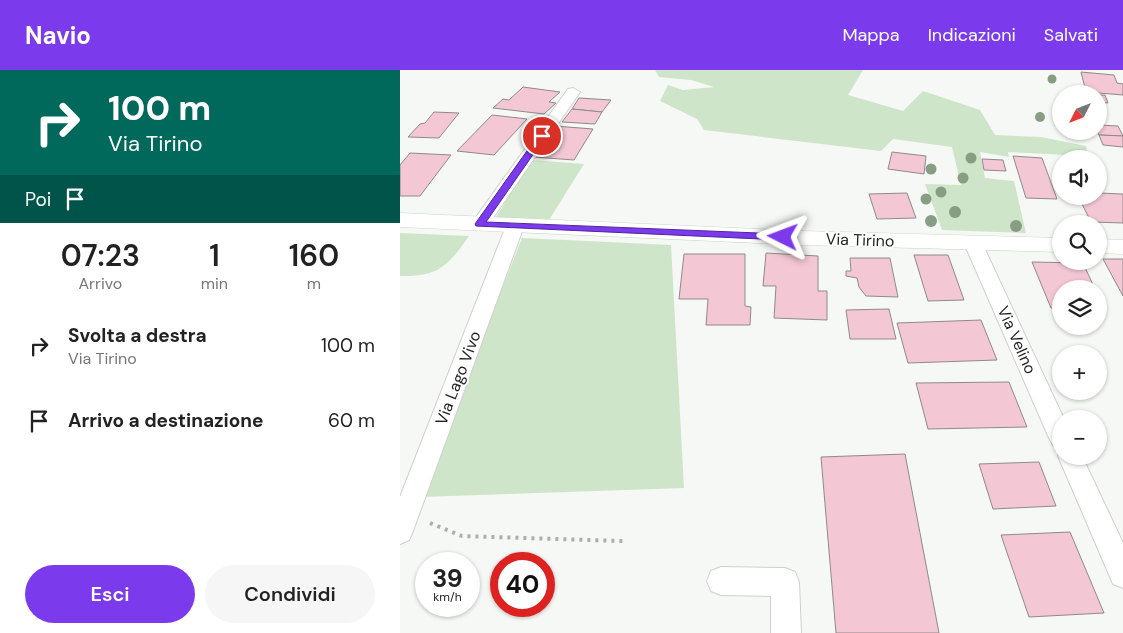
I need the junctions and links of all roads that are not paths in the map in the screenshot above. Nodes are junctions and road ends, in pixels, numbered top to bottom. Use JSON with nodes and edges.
{"nodes":[{"id":1,"x":573,"y":92,"type":"dead end"},
{"id":2,"x":400,"y":220,"type":"edge"},
{"id":3,"x":480,"y":224,"type":"junction"},
{"id":4,"x":516,"y":226,"type":"junction"},
{"id":5,"x":973,"y":243,"type":"junction"},
{"id":6,"x":1052,"y":245,"type":"edge"},
{"id":7,"x":1107,"y":246,"type":"edge"},
{"id":8,"x":1123,"y":247,"type":"edge"},
{"id":9,"x":1052,"y":418,"type":"edge"},
{"id":10,"x":1074,"y":465,"type":"edge"},
{"id":11,"x":403,"y":522,"type":"edge"},
{"id":12,"x":1123,"y":574,"type":"edge"},
{"id":13,"x":721,"y":581,"type":"dead end"},
{"id":14,"x":786,"y":633,"type":"edge"}],
"edges":[{"from":1,"to":3,"type":"street"},
{"from":2,"to":3,"type":"street","name":"Via Tirino"},
{"from":3,"to":4,"type":"street","name":"Via Tirino"},
{"from":4,"to":5,"type":"street","name":"Via Tirino"},
{"from":4,"to":11,"type":"street","name":"Via Lago Vivo"},
{"from":5,"to":6,"type":"street","name":"Via Tirino"},
{"from":5,"to":9,"type":"street","name":"Via Velino"},
{"from":7,"to":8,"type":"street"},
{"from":10,"to":12,"type":"street"},
{"from":13,"to":14,"type":"street"}]}
